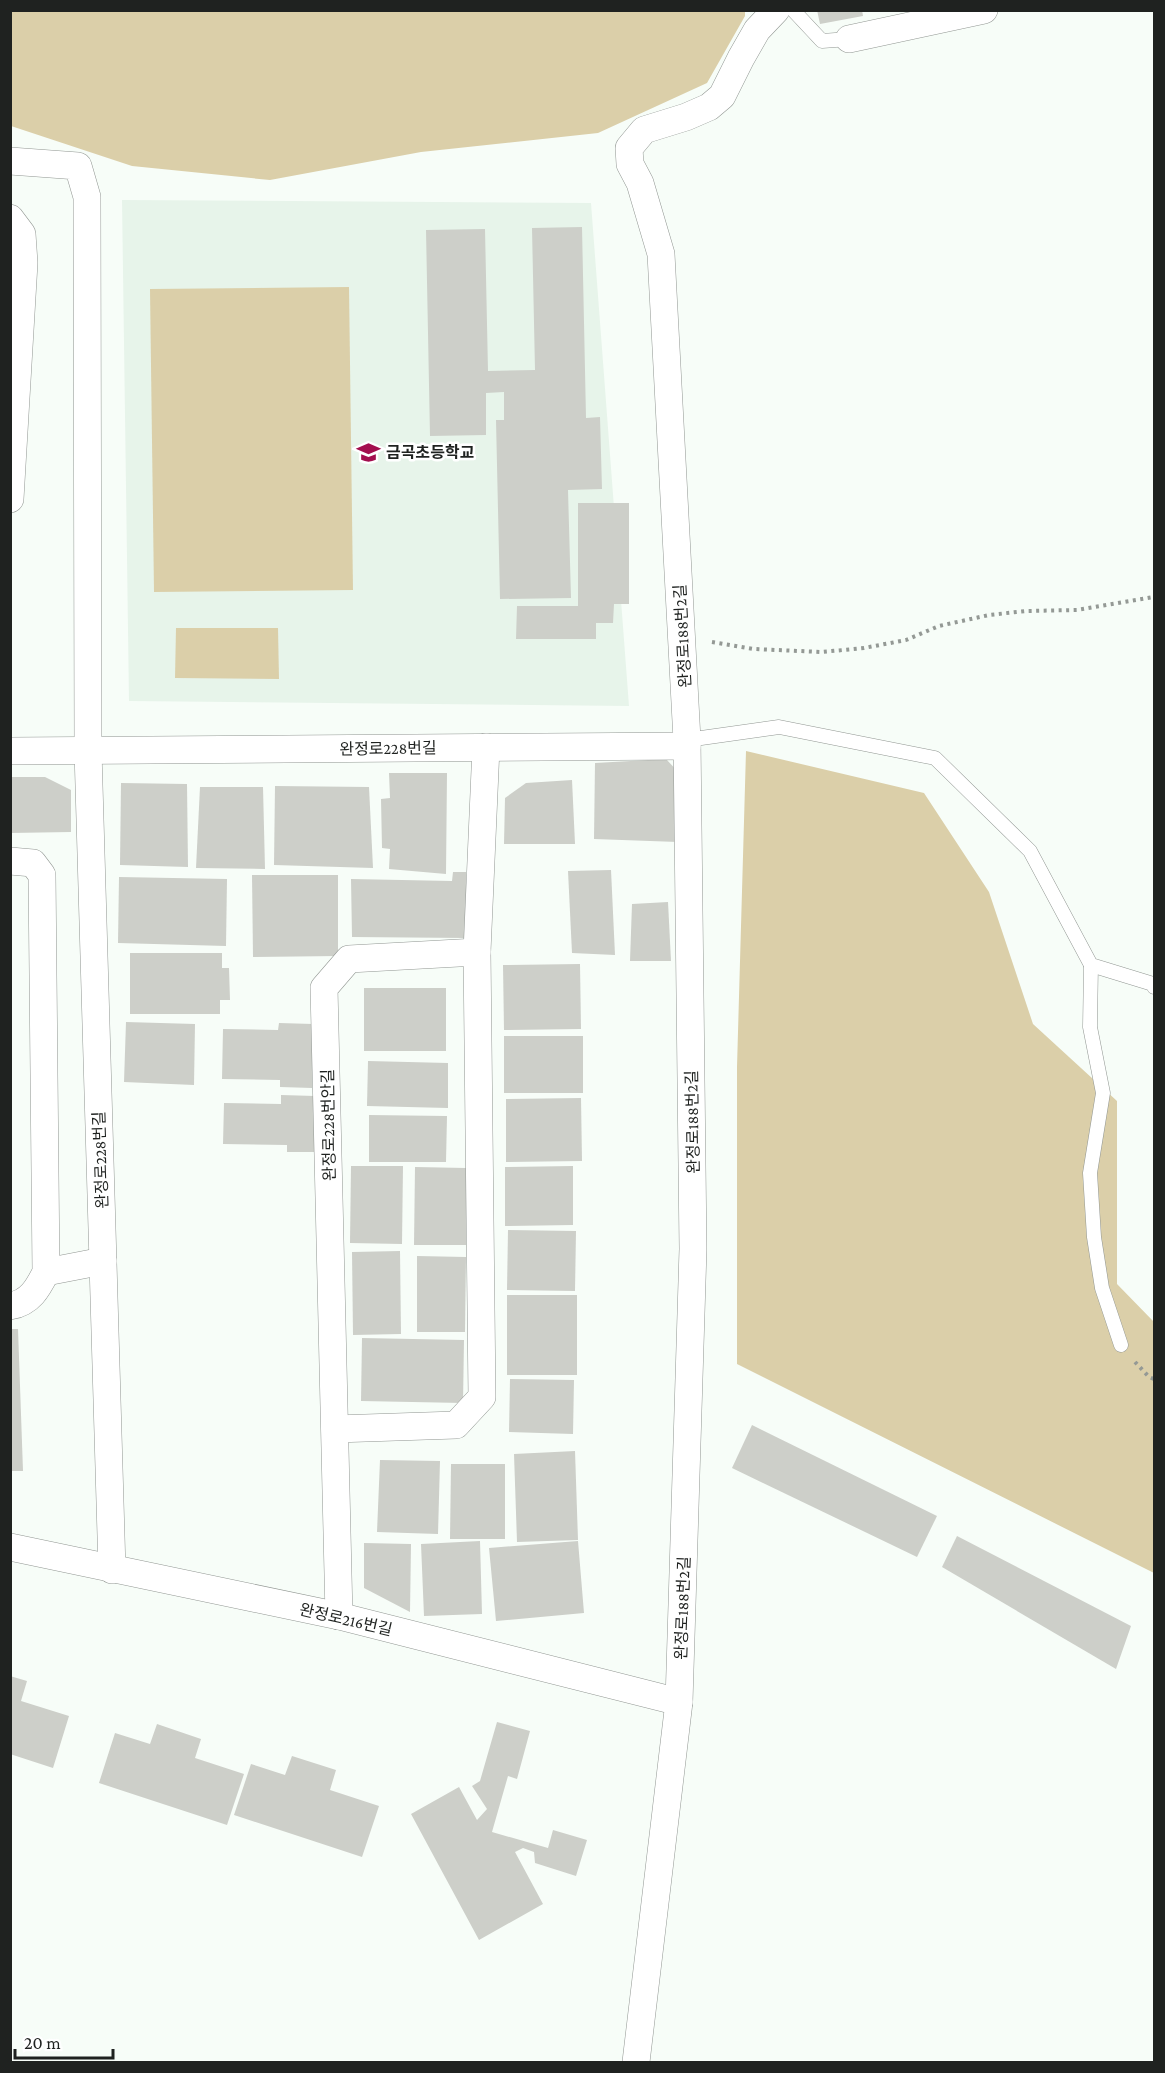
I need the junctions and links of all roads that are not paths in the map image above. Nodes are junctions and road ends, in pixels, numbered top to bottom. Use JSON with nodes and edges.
{"nodes":[{"id":1,"x":776,"y":10,"type":"edge"},
{"id":2,"x":793,"y":10,"type":"edge"},
{"id":3,"x":984,"y":10,"type":"edge"},
{"id":4,"x":849,"y":39,"type":"joint"},
{"id":5,"x":10,"y":161,"type":"edge"},
{"id":6,"x":10,"y":218,"type":"edge"},
{"id":7,"x":10,"y":499,"type":"edge"},
{"id":8,"x":687,"y":743,"type":"junction"},
{"id":9,"x":486,"y":747,"type":"junction"},
{"id":10,"x":10,"y":751,"type":"edge"},
{"id":11,"x":88,"y":751,"type":"junction"},
{"id":12,"x":10,"y":861,"type":"edge"},
{"id":13,"x":477,"y":952,"type":"junction"},
{"id":14,"x":1091,"y":965,"type":"junction"},
{"id":15,"x":1155,"y":987,"type":"edge"},
{"id":16,"x":103,"y":1261,"type":"junction"},
{"id":17,"x":46,"y":1272,"type":"junction"},
{"id":18,"x":10,"y":1306,"type":"edge"},
{"id":19,"x":1121,"y":1345,"type":"dead end"},
{"id":20,"x":335,"y":1429,"type":"junction"},
{"id":21,"x":10,"y":1547,"type":"edge"},
{"id":22,"x":112,"y":1570,"type":"junction"},
{"id":23,"x":339,"y":1616,"type":"junction"},
{"id":24,"x":679,"y":1702,"type":"junction"},
{"id":25,"x":636,"y":2062,"type":"edge"}],
"edges":[{"from":1,"to":8,"type":"street","name":"완정로188번2길"},
{"from":2,"to":4,"type":"lane"},
{"from":3,"to":4,"type":"street"},
{"from":5,"to":11,"type":"street"},
{"from":6,"to":7,"type":"street"},
{"from":8,"to":9,"type":"street","name":"완정로228번길"},
{"from":8,"to":14,"type":"lane"},
{"from":8,"to":24,"type":"street","name":"완정로188번2길"},
{"from":9,"to":11,"type":"street","name":"완정로228번길"},
{"from":9,"to":13,"type":"street"},
{"from":10,"to":11,"type":"street","name":"완정로228번길"},
{"from":11,"to":16,"type":"street","name":"완정로228번길"},
{"from":12,"to":17,"type":"street"},
{"from":13,"to":20,"type":"street"},
{"from":13,"to":20,"type":"street","name":"완정로228번안길"},
{"from":14,"to":15,"type":"lane"},
{"from":14,"to":19,"type":"lane"},
{"from":16,"to":17,"type":"street"},
{"from":16,"to":22,"type":"street","name":"완정로228번길"},
{"from":17,"to":18,"type":"street"},
{"from":20,"to":23,"type":"street","name":"완정로228번안길"},
{"from":21,"to":22,"type":"street","name":"완정로216번길"},
{"from":22,"to":23,"type":"street","name":"완정로216번길"},
{"from":23,"to":24,"type":"street","name":"완정로216번길"},
{"from":24,"to":25,"type":"street","name":"완정로188번2길"}]}
